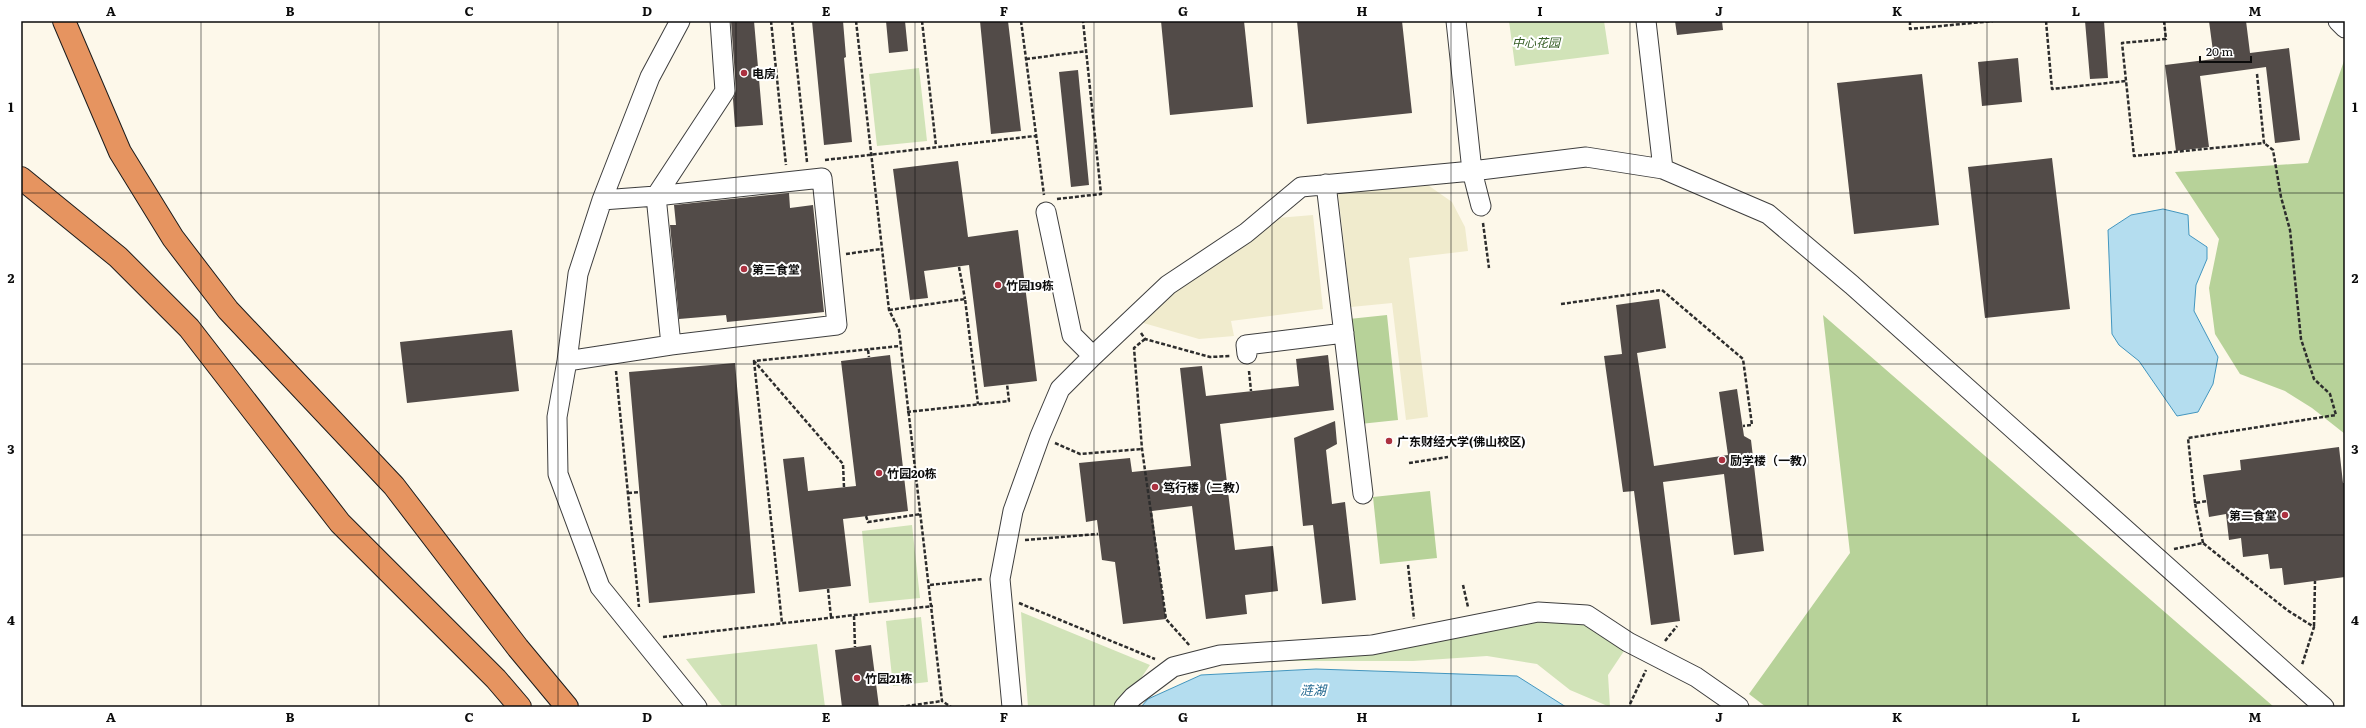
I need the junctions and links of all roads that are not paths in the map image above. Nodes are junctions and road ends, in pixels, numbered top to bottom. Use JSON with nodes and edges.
{"nodes":[{"id":1,"x":64,"y":21,"type":"edge"},
{"id":2,"x":73,"y":21,"type":"edge"},
{"id":3,"x":680,"y":21,"type":"edge"},
{"id":4,"x":720,"y":21,"type":"edge"},
{"id":5,"x":1456,"y":21,"type":"edge"},
{"id":6,"x":1646,"y":21,"type":"edge"},
{"id":7,"x":2338,"y":21,"type":"edge"},
{"id":8,"x":2345,"y":28,"type":"edge"},
{"id":9,"x":78,"y":50,"type":"junction"},
{"id":10,"x":1664,"y":169,"type":"junction"},
{"id":11,"x":1472,"y":171,"type":"junction"},
{"id":12,"x":21,"y":178,"type":"edge"},
{"id":13,"x":1326,"y":184,"type":"junction"},
{"id":14,"x":656,"y":196,"type":"junction"},
{"id":15,"x":602,"y":200,"type":"junction"},
{"id":16,"x":1045,"y":206,"type":"road end"},
{"id":17,"x":1481,"y":206,"type":"road end"},
{"id":18,"x":1344,"y":332,"type":"junction"},
{"id":19,"x":671,"y":345,"type":"junction"},
{"id":20,"x":1247,"y":354,"type":"road end"},
{"id":21,"x":1093,"y":356,"type":"junction"},
{"id":22,"x":567,"y":361,"type":"junction"},
{"id":23,"x":1363,"y":494,"type":"dead end"},
{"id":24,"x":520,"y":707,"type":"edge"},
{"id":25,"x":567,"y":707,"type":"edge"},
{"id":26,"x":697,"y":707,"type":"edge"},
{"id":27,"x":1012,"y":707,"type":"edge"},
{"id":28,"x":1124,"y":707,"type":"edge"},
{"id":29,"x":1739,"y":707,"type":"edge"},
{"id":30,"x":2324,"y":707,"type":"edge"}],
"edges":[{"from":1,"to":9,"type":"highway"},
{"from":2,"to":9,"type":"highway"},
{"from":3,"to":15,"type":"street"},
{"from":4,"to":14,"type":"street"},
{"from":5,"to":11,"type":"street"},
{"from":6,"to":10,"type":"street"},
{"from":7,"to":8,"type":"street"},
{"from":9,"to":25,"type":"highway"},
{"from":10,"to":11,"type":"street"},
{"from":10,"to":30,"type":"street"},
{"from":11,"to":13,"type":"street"},
{"from":11,"to":17,"type":"street"},
{"from":12,"to":24,"type":"highway"},
{"from":13,"to":18,"type":"street"},
{"from":13,"to":21,"type":"street"},
{"from":14,"to":15,"type":"street"},
{"from":14,"to":19,"type":"street"},
{"from":14,"to":19,"type":"street"},
{"from":15,"to":22,"type":"street"},
{"from":16,"to":21,"type":"street"},
{"from":18,"to":20,"type":"street"},
{"from":18,"to":23,"type":"street"},
{"from":19,"to":22,"type":"street"},
{"from":21,"to":27,"type":"street"},
{"from":22,"to":26,"type":"street"},
{"from":28,"to":29,"type":"street"}]}
